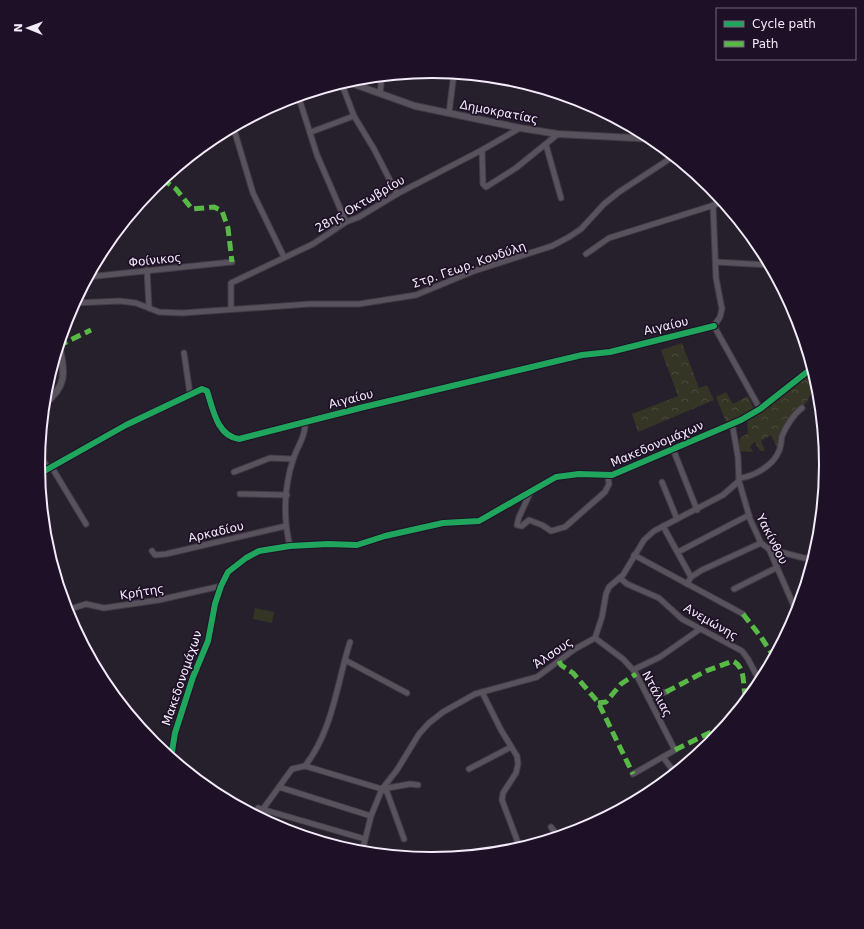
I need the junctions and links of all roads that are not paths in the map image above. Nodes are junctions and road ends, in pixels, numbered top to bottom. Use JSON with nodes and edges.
{"nodes":[{"id":1,"x":453,"y":78,"type":"edge"},
{"id":2,"x":381,"y":81,"type":"edge"},
{"id":3,"x":357,"y":85,"type":"edge"},
{"id":4,"x":343,"y":88,"type":"edge"},
{"id":5,"x":380,"y":93,"type":"junction"},
{"id":6,"x":300,"y":101,"type":"edge"},
{"id":7,"x":449,"y":113,"type":"junction"},
{"id":8,"x":354,"y":116,"type":"junction"},
{"id":9,"x":520,"y":128,"type":"junction"},
{"id":10,"x":235,"y":132,"type":"edge"},
{"id":11,"x":311,"y":132,"type":"junction"},
{"id":12,"x":558,"y":134,"type":"junction"},
{"id":13,"x":640,"y":138,"type":"edge"},
{"id":14,"x":546,"y":145,"type":"junction"},
{"id":15,"x":482,"y":150,"type":"junction"},
{"id":16,"x":670,"y":159,"type":"edge"},
{"id":17,"x":397,"y":194,"type":"junction"},
{"id":18,"x":561,"y":198,"type":"dead end"},
{"id":19,"x":718,"y":204,"type":"edge"},
{"id":20,"x":713,"y":205,"type":"junction"},
{"id":21,"x":346,"y":222,"type":"junction"},
{"id":22,"x":586,"y":254,"type":"dead end"},
{"id":23,"x":284,"y":257,"type":"junction"},
{"id":24,"x":232,"y":262,"type":"dead end"},
{"id":25,"x":716,"y":262,"type":"junction"},
{"id":26,"x":763,"y":265,"type":"edge"},
{"id":27,"x":147,"y":270,"type":"junction"},
{"id":28,"x":94,"y":276,"type":"edge"},
{"id":29,"x":80,"y":303,"type":"edge"},
{"id":30,"x":149,"y":308,"type":"junction"},
{"id":31,"x":231,"y":308,"type":"junction"},
{"id":32,"x":714,"y":326,"type":"junction"},
{"id":33,"x":184,"y":353,"type":"dead end"},
{"id":34,"x":61,"y":355,"type":"edge"},
{"id":35,"x":808,"y":371,"type":"edge"},
{"id":36,"x":190,"y":394,"type":"junction"},
{"id":37,"x":50,"y":399,"type":"edge"},
{"id":38,"x":802,"y":408,"type":"dead end"},
{"id":39,"x":760,"y":409,"type":"junction"},
{"id":40,"x":306,"y":422,"type":"junction"},
{"id":41,"x":732,"y":423,"type":"junction"},
{"id":42,"x":673,"y":449,"type":"junction"},
{"id":43,"x":293,"y":459,"type":"junction"},
{"id":44,"x":45,"y":462,"type":"edge"},
{"id":45,"x":49,"y":467,"type":"junction"},
{"id":46,"x":45,"y":470,"type":"edge"},
{"id":47,"x":234,"y":472,"type":"dead end"},
{"id":48,"x":608,"y":476,"type":"junction"},
{"id":49,"x":739,"y":480,"type":"junction"},
{"id":50,"x":662,"y":482,"type":"dead end"},
{"id":51,"x":532,"y":490,"type":"junction"},
{"id":52,"x":240,"y":494,"type":"dead end"},
{"id":53,"x":286,"y":495,"type":"junction"},
{"id":54,"x":697,"y":510,"type":"junction"},
{"id":55,"x":749,"y":515,"type":"junction"},
{"id":56,"x":677,"y":519,"type":"junction"},
{"id":57,"x":86,"y":524,"type":"dead end"},
{"id":58,"x":286,"y":526,"type":"junction"},
{"id":59,"x":663,"y":526,"type":"junction"},
{"id":60,"x":761,"y":543,"type":"junction"},
{"id":61,"x":290,"y":546,"type":"junction"},
{"id":62,"x":769,"y":549,"type":"junction"},
{"id":63,"x":152,"y":551,"type":"dead end"},
{"id":64,"x":678,"y":552,"type":"junction"},
{"id":65,"x":634,"y":555,"type":"junction"},
{"id":66,"x":808,"y":557,"type":"edge"},
{"id":67,"x":776,"y":568,"type":"junction"},
{"id":68,"x":691,"y":577,"type":"junction"},
{"id":69,"x":620,"y":578,"type":"junction"},
{"id":70,"x":687,"y":584,"type":"junction"},
{"id":71,"x":221,"y":586,"type":"junction"},
{"id":72,"x":734,"y":589,"type":"dead end"},
{"id":73,"x":793,"y":604,"type":"edge"},
{"id":74,"x":72,"y":608,"type":"edge"},
{"id":75,"x":743,"y":614,"type":"dead end"},
{"id":76,"x":700,"y":629,"type":"junction"},
{"id":77,"x":596,"y":638,"type":"junction"},
{"id":78,"x":350,"y":642,"type":"dead end"},
{"id":79,"x":345,"y":660,"type":"junction"},
{"id":80,"x":633,"y":670,"type":"junction"},
{"id":81,"x":757,"y":676,"type":"edge"},
{"id":82,"x":482,"y":692,"type":"junction"},
{"id":83,"x":666,"y":692,"type":"dead end"},
{"id":84,"x":407,"y":694,"type":"dead end"},
{"id":85,"x":648,"y":697,"type":"junction"},
{"id":86,"x":511,"y":747,"type":"junction"},
{"id":87,"x":172,"y":751,"type":"edge"},
{"id":88,"x":663,"y":757,"type":"junction"},
{"id":89,"x":306,"y":766,"type":"junction"},
{"id":90,"x":469,"y":769,"type":"dead end"},
{"id":91,"x":671,"y":769,"type":"edge"},
{"id":92,"x":633,"y":774,"type":"dead end"},
{"id":93,"x":418,"y":785,"type":"dead end"},
{"id":94,"x":279,"y":787,"type":"junction"},
{"id":95,"x":382,"y":789,"type":"junction"},
{"id":96,"x":263,"y":809,"type":"junction"},
{"id":97,"x":257,"y":810,"type":"edge"},
{"id":98,"x":372,"y":816,"type":"junction"},
{"id":99,"x":551,"y":827,"type":"dead end"},
{"id":100,"x":554,"y":831,"type":"edge"},
{"id":101,"x":365,"y":839,"type":"junction"},
{"id":102,"x":404,"y":839,"type":"dead end"},
{"id":103,"x":518,"y":841,"type":"edge"},
{"id":104,"x":364,"y":845,"type":"edge"}],
"edges":[{"from":1,"to":7,"type":"street"},
{"from":2,"to":5,"type":"street"},
{"from":3,"to":5,"type":"street","name":"Δημοκρατίας"},
{"from":4,"to":8,"type":"street"},
{"from":5,"to":7,"type":"street","name":"Δημοκρατίας"},
{"from":6,"to":11,"type":"street"},
{"from":7,"to":9,"type":"street","name":"Δημοκρατίας"},
{"from":8,"to":11,"type":"street"},
{"from":8,"to":17,"type":"street"},
{"from":9,"to":12,"type":"street","name":"Δημοκρατίας"},
{"from":9,"to":15,"type":"street","name":"28ης Οκτωβρίου"},
{"from":10,"to":23,"type":"street"},
{"from":11,"to":21,"type":"street"},
{"from":12,"to":13,"type":"street","name":"Δημοκρατίας"},
{"from":12,"to":14,"type":"street"},
{"from":14,"to":15,"type":"street"},
{"from":14,"to":18,"type":"street"},
{"from":15,"to":17,"type":"street","name":"28ης Οκτωβρίου"},
{"from":16,"to":31,"type":"street","name":"Στρ. Γεωρ. Κονδύλη"},
{"from":17,"to":21,"type":"street","name":"28ης Οκτωβρίου"},
{"from":19,"to":20,"type":"street"},
{"from":20,"to":22,"type":"street"},
{"from":20,"to":25,"type":"street"},
{"from":21,"to":23,"type":"street","name":"28ης Οκτωβρίου"},
{"from":23,"to":31,"type":"street","name":"28ης Οκτωβρίου"},
{"from":24,"to":27,"type":"street","name":"Φοίνικος"},
{"from":25,"to":26,"type":"street"},
{"from":25,"to":32,"type":"street"},
{"from":27,"to":28,"type":"street","name":"Φοίνικος"},
{"from":27,"to":30,"type":"street"},
{"from":29,"to":30,"type":"street","name":"Στρ. Γεωρ. Κονδύλη"},
{"from":30,"to":31,"type":"street","name":"Στρ. Γεωρ. Κονδύλη"},
{"from":32,"to":39,"type":"street"},
{"from":32,"to":40,"type":"street","name":"Αιγαίου"},
{"from":33,"to":36,"type":"street"},
{"from":34,"to":37,"type":"street"},
{"from":35,"to":39,"type":"street","name":"Μακεδονομάχων"},
{"from":36,"to":40,"type":"street","name":"Αιγαίου"},
{"from":36,"to":45,"type":"street","name":"Αιγαίου"},
{"from":38,"to":49,"type":"street"},
{"from":39,"to":41,"type":"street","name":"Μακεδονομάχων"},
{"from":40,"to":43,"type":"street"},
{"from":41,"to":42,"type":"street","name":"Μακεδονομάχων"},
{"from":41,"to":49,"type":"street","name":"Υακίνθου"},
{"from":42,"to":48,"type":"street","name":"Μακεδονομάχων"},
{"from":42,"to":54,"type":"street"},
{"from":43,"to":47,"type":"street"},
{"from":43,"to":53,"type":"street"},
{"from":44,"to":45,"type":"street"},
{"from":45,"to":46,"type":"street","name":"Αιγαίου"},
{"from":45,"to":57,"type":"street"},
{"from":48,"to":51,"type":"street","name":"Μακεδονομάχων"},
{"from":48,"to":51,"type":"street"},
{"from":49,"to":54,"type":"street"},
{"from":49,"to":55,"type":"street","name":"Υακίνθου"},
{"from":50,"to":56,"type":"street"},
{"from":51,"to":61,"type":"street","name":"Μακεδονομάχων"},
{"from":52,"to":53,"type":"street"},
{"from":53,"to":58,"type":"street"},
{"from":54,"to":56,"type":"street"},
{"from":55,"to":60,"type":"street","name":"Υακίνθου"},
{"from":55,"to":64,"type":"street"},
{"from":56,"to":59,"type":"street"},
{"from":58,"to":61,"type":"street"},
{"from":58,"to":63,"type":"street","name":"Αρκαδίου"},
{"from":59,"to":64,"type":"street"},
{"from":59,"to":65,"type":"street"},
{"from":60,"to":62,"type":"street","name":"Υακίνθου"},
{"from":60,"to":68,"type":"street"},
{"from":61,"to":71,"type":"street","name":"Μακεδονομάχων"},
{"from":62,"to":66,"type":"street"},
{"from":62,"to":67,"type":"street","name":"Υακίνθου"},
{"from":64,"to":68,"type":"street"},
{"from":65,"to":69,"type":"street"},
{"from":65,"to":70,"type":"street"},
{"from":67,"to":72,"type":"street"},
{"from":67,"to":73,"type":"street","name":"Υακίνθου"},
{"from":68,"to":70,"type":"street"},
{"from":69,"to":76,"type":"street","name":"Ανεμώνης"},
{"from":69,"to":77,"type":"street"},
{"from":70,"to":75,"type":"street"},
{"from":71,"to":74,"type":"street","name":"Κρήτης"},
{"from":71,"to":87,"type":"street","name":"Μακεδονομάχων"},
{"from":76,"to":80,"type":"street"},
{"from":76,"to":81,"type":"street","name":"Ανεμώνης"},
{"from":77,"to":80,"type":"street","name":"Ντάλιας"},
{"from":77,"to":82,"type":"street","name":"Άλσους"},
{"from":78,"to":79,"type":"street"},
{"from":79,"to":84,"type":"street"},
{"from":79,"to":89,"type":"street"},
{"from":80,"to":85,"type":"street","name":"Ντάλιας"},
{"from":82,"to":86,"type":"street"},
{"from":82,"to":95,"type":"street","name":"Άλσους"},
{"from":83,"to":85,"type":"street"},
{"from":85,"to":88,"type":"street","name":"Ντάλιας"},
{"from":86,"to":90,"type":"street"},
{"from":86,"to":103,"type":"street"},
{"from":88,"to":91,"type":"street"},
{"from":88,"to":92,"type":"street"},
{"from":89,"to":94,"type":"street"},
{"from":89,"to":95,"type":"street"},
{"from":93,"to":95,"type":"street"},
{"from":94,"to":96,"type":"street"},
{"from":94,"to":98,"type":"street"},
{"from":95,"to":98,"type":"street","name":"Άλσους"},
{"from":95,"to":102,"type":"street"},
{"from":96,"to":97,"type":"street"},
{"from":96,"to":101,"type":"street"},
{"from":98,"to":101,"type":"street","name":"Άλσους"},
{"from":99,"to":100,"type":"street"},
{"from":101,"to":104,"type":"street","name":"Άλσους"}]}
